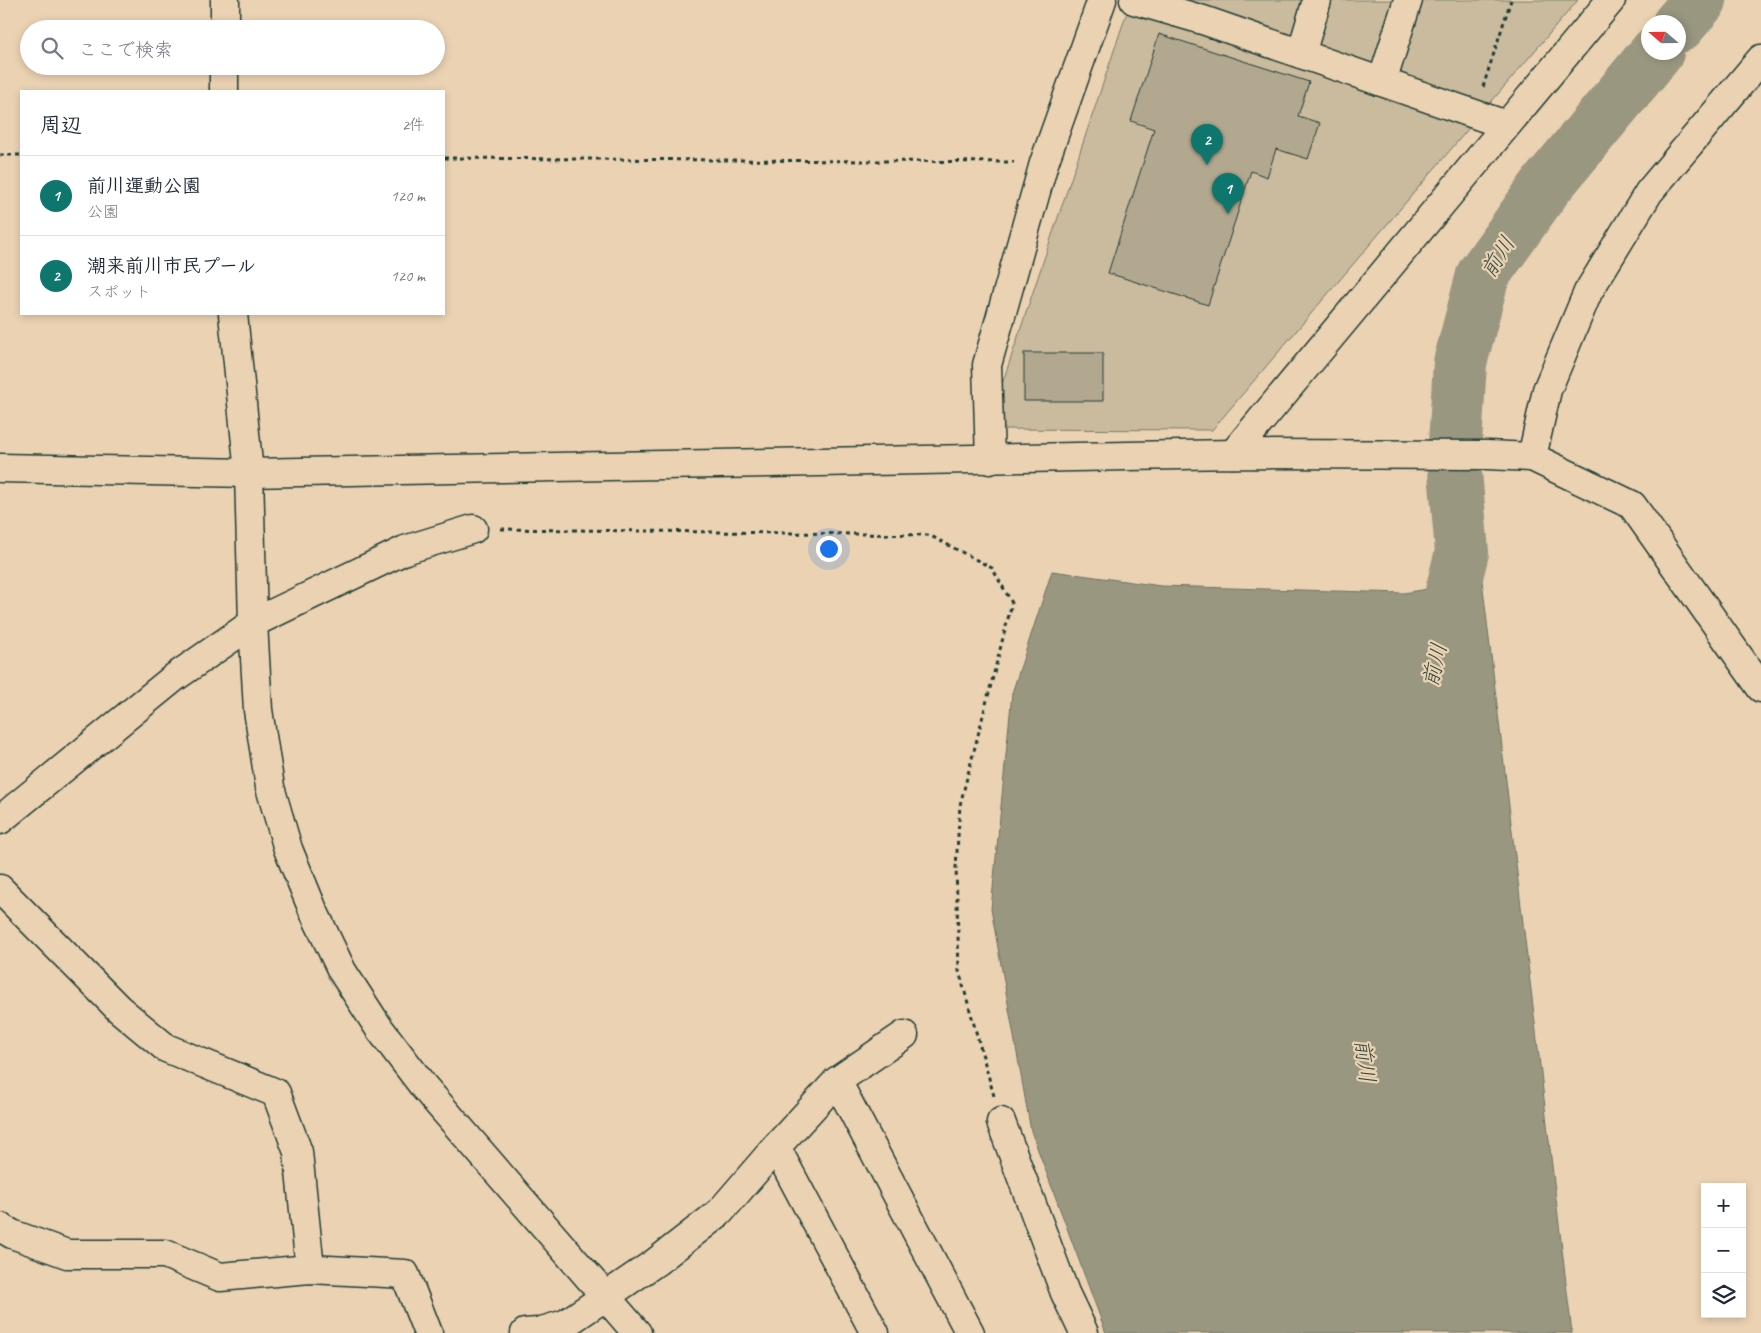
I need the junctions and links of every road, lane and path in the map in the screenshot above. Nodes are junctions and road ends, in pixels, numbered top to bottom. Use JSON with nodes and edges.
{"nodes":[{"id":1,"x":225,"y":0,"type":"edge"},
{"id":2,"x":1102,"y":0,"type":"edge"},
{"id":3,"x":1134,"y":0,"type":"edge"},
{"id":4,"x":1317,"y":0,"type":"edge"},
{"id":5,"x":1408,"y":0,"type":"edge"},
{"id":6,"x":1511,"y":0,"type":"edge"},
{"id":7,"x":1610,"y":0,"type":"edge"},
{"id":8,"x":1207,"y":10,"type":"edge"},
{"id":9,"x":224,"y":20,"type":"edge"},
{"id":10,"x":1300,"y":54,"type":"junction"},
{"id":11,"x":1761,"y":59,"type":"edge"},
{"id":12,"x":224,"y":75,"type":"edge"},
{"id":13,"x":1382,"y":82,"type":"junction"},
{"id":14,"x":224,"y":90,"type":"edge"},
{"id":15,"x":1475,"y":114,"type":"junction"},
{"id":16,"x":1506,"y":125,"type":"junction"},
{"id":17,"x":0,"y":155,"type":"edge"},
{"id":18,"x":20,"y":155,"type":"edge"},
{"id":19,"x":445,"y":158,"type":"edge"},
{"id":20,"x":1044,"y":162,"type":"junction"},
{"id":21,"x":233,"y":315,"type":"edge"},
{"id":22,"x":1233,"y":454,"type":"junction"},
{"id":23,"x":1532,"y":457,"type":"junction"},
{"id":24,"x":990,"y":460,"type":"junction"},
{"id":25,"x":0,"y":468,"type":"edge"},
{"id":26,"x":249,"y":473,"type":"junction"},
{"id":27,"x":473,"y":529,"type":"joint"},
{"id":28,"x":253,"y":623,"type":"junction"},
{"id":29,"x":1761,"y":688,"type":"edge"},
{"id":30,"x":0,"y":820,"type":"edge"},
{"id":31,"x":0,"y":889,"type":"edge"},
{"id":32,"x":904,"y":1035,"type":"dead end"},
{"id":33,"x":837,"y":1081,"type":"junction"},
{"id":34,"x":1001,"y":1122,"type":"joint"},
{"id":35,"x":776,"y":1147,"type":"junction"},
{"id":36,"x":0,"y":1228,"type":"edge"},
{"id":37,"x":310,"y":1268,"type":"junction"},
{"id":38,"x":606,"y":1297,"type":"junction"},
{"id":39,"x":428,"y":1333,"type":"edge"},
{"id":40,"x":525,"y":1333,"type":"edge"},
{"id":41,"x":637,"y":1333,"type":"edge"},
{"id":42,"x":875,"y":1333,"type":"edge"},
{"id":43,"x":970,"y":1333,"type":"edge"},
{"id":44,"x":1084,"y":1333,"type":"edge"}],
"edges":[{"from":1,"to":9,"type":"street"},
{"from":2,"to":20,"type":"street"},
{"from":3,"to":8,"type":"street"},
{"from":4,"to":10,"type":"street"},
{"from":5,"to":13,"type":"street"},
{"from":6,"to":15,"type":"path"},
{"from":7,"to":16,"type":"street"},
{"from":8,"to":10,"type":"street"},
{"from":10,"to":13,"type":"street"},
{"from":11,"to":23,"type":"street"},
{"from":12,"to":14,"type":"street"},
{"from":13,"to":15,"type":"street"},
{"from":15,"to":16,"type":"street"},
{"from":16,"to":22,"type":"street"},
{"from":17,"to":18,"type":"path"},
{"from":19,"to":20,"type":"path"},
{"from":20,"to":24,"type":"street"},
{"from":21,"to":26,"type":"street"},
{"from":22,"to":23,"type":"street"},
{"from":22,"to":24,"type":"street"},
{"from":23,"to":29,"type":"street"},
{"from":24,"to":26,"type":"street"},
{"from":25,"to":26,"type":"street"},
{"from":26,"to":28,"type":"street"},
{"from":27,"to":28,"type":"street"},
{"from":27,"to":34,"type":"path"},
{"from":28,"to":30,"type":"street"},
{"from":28,"to":38,"type":"street"},
{"from":31,"to":37,"type":"street"},
{"from":32,"to":33,"type":"street"},
{"from":33,"to":35,"type":"street"},
{"from":33,"to":43,"type":"street"},
{"from":34,"to":44,"type":"street"},
{"from":35,"to":38,"type":"street"},
{"from":35,"to":42,"type":"street"},
{"from":36,"to":37,"type":"street"},
{"from":37,"to":39,"type":"street"},
{"from":38,"to":40,"type":"street"},
{"from":38,"to":41,"type":"street"}]}
